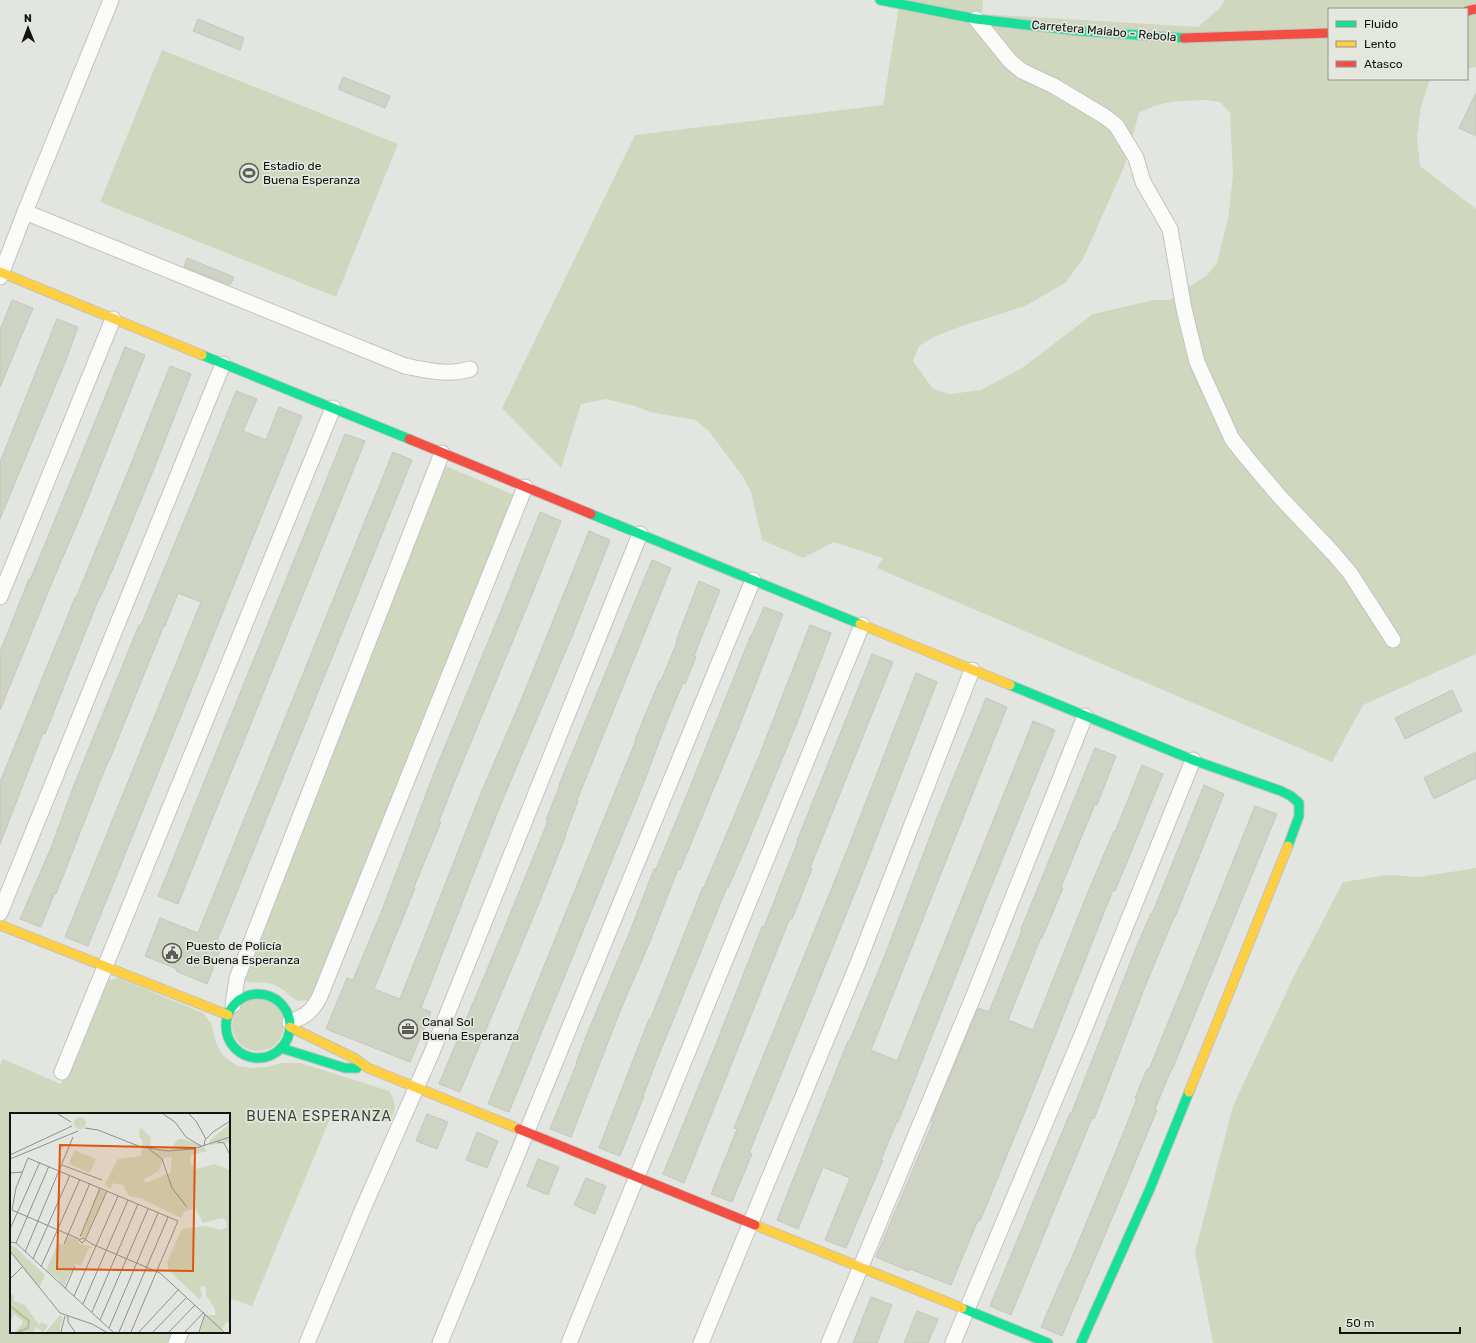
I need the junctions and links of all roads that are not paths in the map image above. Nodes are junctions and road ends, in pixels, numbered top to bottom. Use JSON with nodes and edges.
{"nodes":[{"id":1,"x":111,"y":0,"type":"edge"},
{"id":2,"x":880,"y":0,"type":"edge"},
{"id":3,"x":976,"y":19,"type":"junction"},
{"id":4,"x":1328,"y":33,"type":"edge"},
{"id":5,"x":25,"y":212,"type":"junction"},
{"id":6,"x":1,"y":274,"type":"edge"},
{"id":7,"x":113,"y":319,"type":"junction"},
{"id":8,"x":224,"y":364,"type":"junction"},
{"id":9,"x":470,"y":369,"type":"dead end"},
{"id":10,"x":333,"y":408,"type":"junction"},
{"id":11,"x":442,"y":453,"type":"junction"},
{"id":12,"x":525,"y":487,"type":"junction"},
{"id":13,"x":640,"y":534,"type":"junction"},
{"id":14,"x":753,"y":580,"type":"junction"},
{"id":15,"x":0,"y":597,"type":"edge"},
{"id":16,"x":862,"y":625,"type":"junction"},
{"id":17,"x":1393,"y":640,"type":"dead end"},
{"id":18,"x":972,"y":670,"type":"junction"},
{"id":19,"x":1085,"y":716,"type":"junction"},
{"id":20,"x":1193,"y":760,"type":"junction"},
{"id":21,"x":0,"y":913,"type":"edge"},
{"id":22,"x":0,"y":925,"type":"edge"},
{"id":23,"x":105,"y":966,"type":"junction"},
{"id":24,"x":230,"y":1010,"type":"junction"},
{"id":25,"x":290,"y":1025,"type":"junction"},
{"id":26,"x":281,"y":1048,"type":"junction"},
{"id":27,"x":368,"y":1068,"type":"junction"},
{"id":28,"x":62,"y":1072,"type":"dead end"},
{"id":29,"x":416,"y":1088,"type":"junction"},
{"id":30,"x":527,"y":1132,"type":"junction"},
{"id":31,"x":637,"y":1177,"type":"junction"},
{"id":32,"x":752,"y":1223,"type":"junction"},
{"id":33,"x":861,"y":1267,"type":"junction"},
{"id":34,"x":966,"y":1310,"type":"junction"},
{"id":35,"x":181,"y":1333,"type":"edge"},
{"id":36,"x":176,"y":1343,"type":"edge"},
{"id":37,"x":307,"y":1343,"type":"edge"},
{"id":38,"x":440,"y":1343,"type":"edge"},
{"id":39,"x":569,"y":1343,"type":"edge"},
{"id":40,"x":701,"y":1343,"type":"edge"},
{"id":41,"x":830,"y":1343,"type":"edge"},
{"id":42,"x":953,"y":1343,"type":"edge"},
{"id":43,"x":1048,"y":1343,"type":"edge"},
{"id":44,"x":1081,"y":1343,"type":"edge"}],
"edges":[{"from":1,"to":5,"type":"street"},
{"from":2,"to":3,"type":"street","name":"Carretera Malabo - Rebola"},
{"from":3,"to":4,"type":"street","name":"Carretera Malabo - Rebola"},
{"from":3,"to":17,"type":"street"},
{"from":5,"to":6,"type":"street"},
{"from":5,"to":9,"type":"street"},
{"from":6,"to":7,"type":"street"},
{"from":7,"to":8,"type":"street"},
{"from":7,"to":15,"type":"street"},
{"from":8,"to":10,"type":"street"},
{"from":8,"to":21,"type":"street"},
{"from":10,"to":11,"type":"street"},
{"from":10,"to":23,"type":"street"},
{"from":11,"to":12,"type":"street"},
{"from":11,"to":24,"type":"street"},
{"from":12,"to":13,"type":"street"},
{"from":12,"to":25,"type":"street"},
{"from":13,"to":14,"type":"street"},
{"from":13,"to":29,"type":"street"},
{"from":14,"to":16,"type":"street"},
{"from":14,"to":30,"type":"street"},
{"from":16,"to":18,"type":"street"},
{"from":16,"to":31,"type":"street"},
{"from":18,"to":19,"type":"street"},
{"from":18,"to":32,"type":"street"},
{"from":19,"to":20,"type":"street"},
{"from":19,"to":33,"type":"street"},
{"from":20,"to":34,"type":"street"},
{"from":20,"to":44,"type":"street"},
{"from":22,"to":23,"type":"street"},
{"from":23,"to":24,"type":"street"},
{"from":23,"to":28,"type":"street"},
{"from":24,"to":25,"type":"street"},
{"from":24,"to":26,"type":"street"},
{"from":25,"to":26,"type":"street"},
{"from":25,"to":27,"type":"street"},
{"from":26,"to":27,"type":"street"},
{"from":27,"to":29,"type":"street"},
{"from":29,"to":30,"type":"street"},
{"from":29,"to":37,"type":"street"},
{"from":30,"to":31,"type":"street"},
{"from":30,"to":38,"type":"street"},
{"from":31,"to":32,"type":"street"},
{"from":31,"to":39,"type":"street"},
{"from":32,"to":33,"type":"street"},
{"from":32,"to":40,"type":"street"},
{"from":33,"to":34,"type":"street"},
{"from":33,"to":41,"type":"street"},
{"from":34,"to":42,"type":"street"},
{"from":34,"to":43,"type":"street"},
{"from":35,"to":36,"type":"street"}]}
